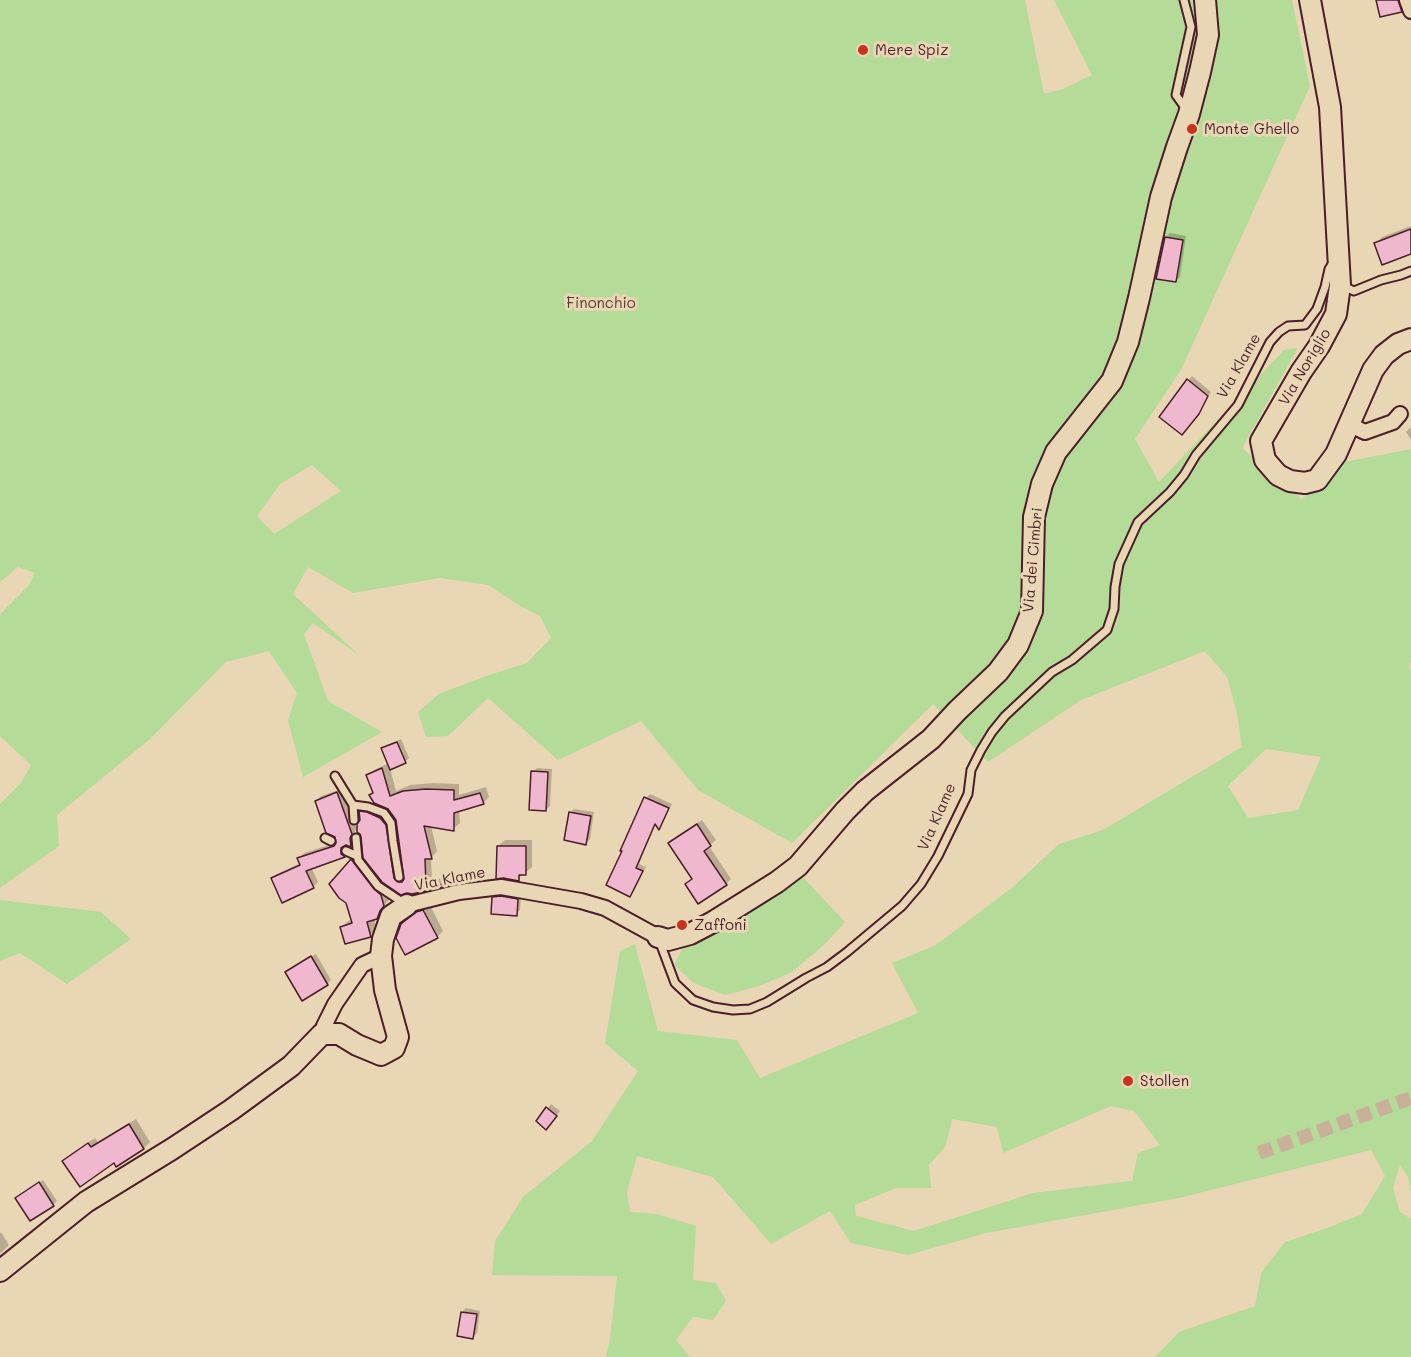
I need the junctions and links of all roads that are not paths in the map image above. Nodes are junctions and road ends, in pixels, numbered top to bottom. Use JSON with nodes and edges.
{"nodes":[{"id":1,"x":1184,"y":0,"type":"edge"},
{"id":2,"x":1205,"y":0,"type":"edge"},
{"id":3,"x":1310,"y":0,"type":"edge"},
{"id":4,"x":1407,"y":0,"type":"edge"},
{"id":5,"x":1411,"y":12,"type":"edge"},
{"id":6,"x":1189,"y":114,"type":"junction"},
{"id":7,"x":1338,"y":256,"type":"junction"},
{"id":8,"x":1411,"y":271,"type":"edge"},
{"id":9,"x":1340,"y":285,"type":"junction"},
{"id":10,"x":1411,"y":339,"type":"edge"},
{"id":11,"x":1400,"y":414,"type":"dead end"},
{"id":12,"x":1348,"y":424,"type":"junction"},
{"id":13,"x":335,"y":776,"type":"dead end"},
{"id":14,"x":353,"y":805,"type":"junction"},
{"id":15,"x":354,"y":820,"type":"dead end"},
{"id":16,"x":356,"y":838,"type":"dead end"},
{"id":17,"x":346,"y":851,"type":"dead end"},
{"id":18,"x":357,"y":856,"type":"junction"},
{"id":19,"x":399,"y":876,"type":"dead end"},
{"id":20,"x":406,"y":901,"type":"junction"},
{"id":21,"x":658,"y":938,"type":"junction"},
{"id":22,"x":381,"y":956,"type":"junction"},
{"id":23,"x":322,"y":1034,"type":"junction"},
{"id":24,"x":0,"y":1271,"type":"edge"}],
"edges":[{"from":1,"to":6,"type":"lane"},
{"from":2,"to":6,"type":"street","name":"Via dei Cimbri"},
{"from":3,"to":7,"type":"street","name":"Via Noriglio"},
{"from":4,"to":5,"type":"street"},
{"from":6,"to":21,"type":"street","name":"Via dei Cimbri"},
{"from":7,"to":9,"type":"street","name":"Via Noriglio"},
{"from":7,"to":21,"type":"lane","name":"Via Klame"},
{"from":8,"to":9,"type":"lane"},
{"from":9,"to":12,"type":"street","name":"Via Noriglio"},
{"from":10,"to":12,"type":"street","name":"Via Noriglio"},
{"from":11,"to":12,"type":"street"},
{"from":13,"to":14,"type":"lane"},
{"from":14,"to":15,"type":"lane"},
{"from":14,"to":19,"type":"lane"},
{"from":16,"to":18,"type":"lane"},
{"from":17,"to":18,"type":"lane"},
{"from":18,"to":20,"type":"lane"},
{"from":20,"to":21,"type":"street","name":"Via Klame"},
{"from":20,"to":22,"type":"street"},
{"from":22,"to":23,"type":"street"},
{"from":22,"to":23,"type":"street"},
{"from":23,"to":24,"type":"street"}]}
